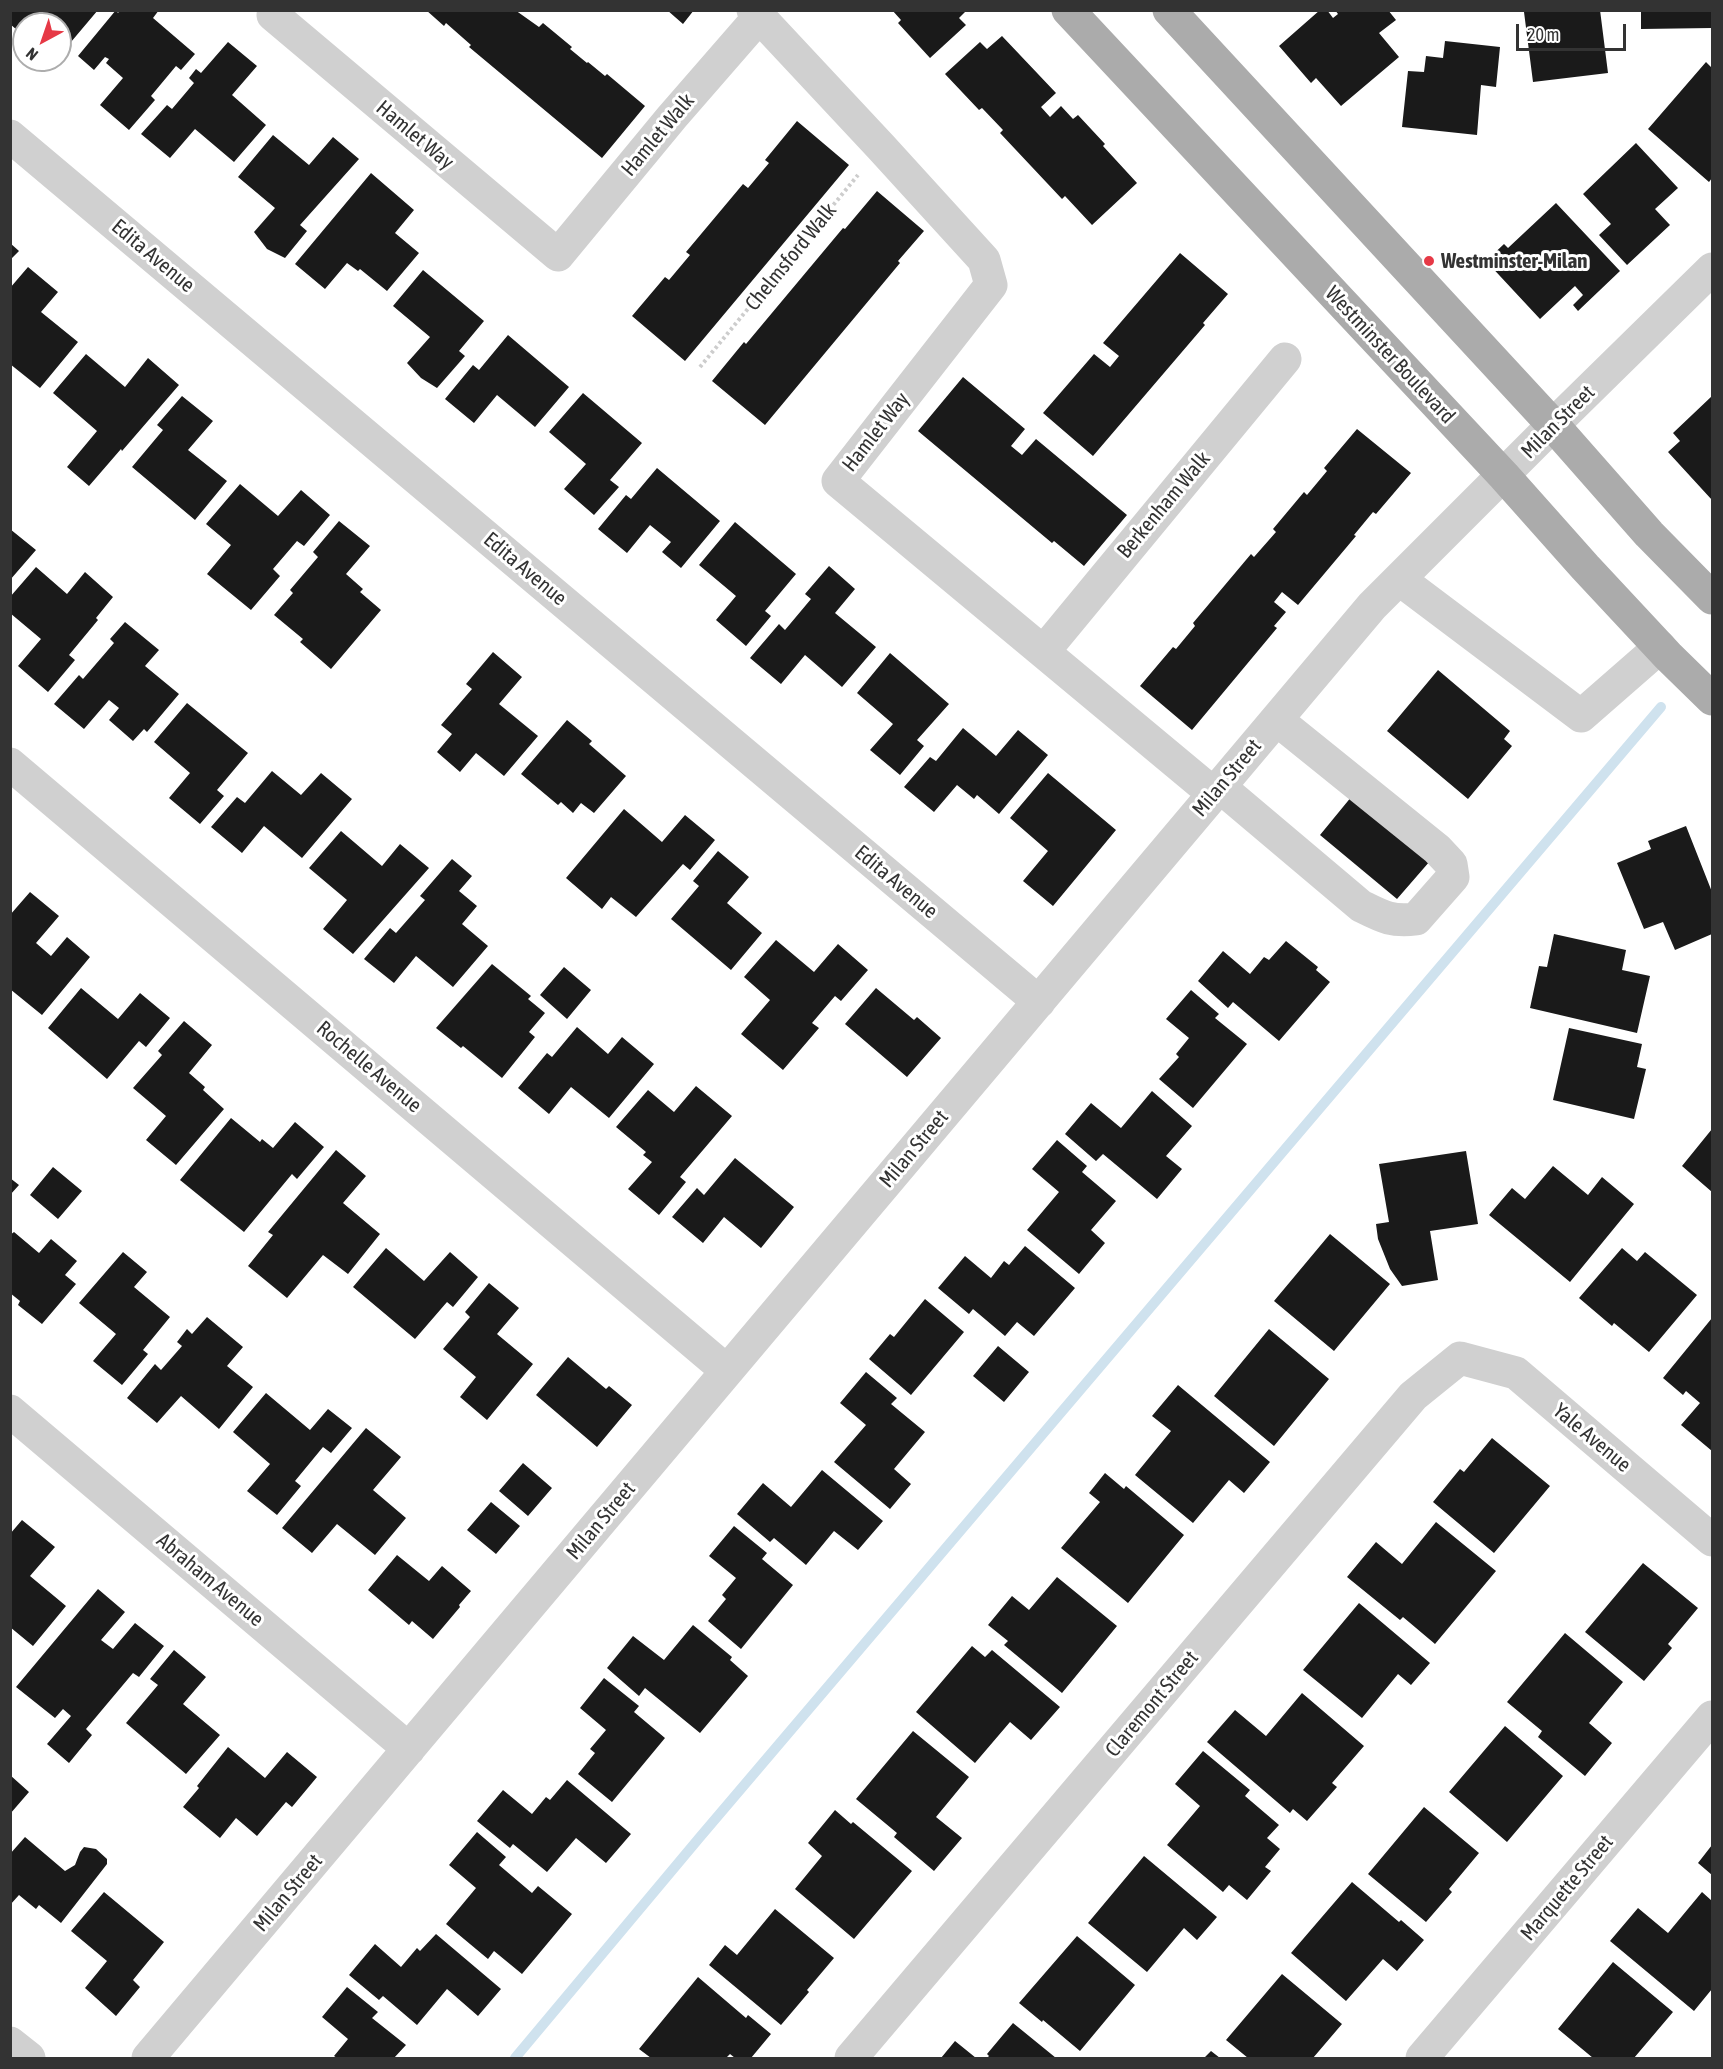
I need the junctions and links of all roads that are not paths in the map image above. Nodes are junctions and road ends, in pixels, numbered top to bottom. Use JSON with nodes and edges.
{"nodes":[{"id":1,"x":1068,"y":10,"type":"edge"},
{"id":2,"x":1169,"y":10,"type":"edge"},
{"id":3,"x":275,"y":13,"type":"edge"},
{"id":4,"x":756,"y":14,"type":"edge"},
{"id":5,"x":10,"y":136,"type":"edge"},
{"id":6,"x":558,"y":255,"type":"joint"},
{"id":7,"x":1713,"y":269,"type":"edge"},
{"id":8,"x":1285,"y":359,"type":"dead end"},
{"id":9,"x":1553,"y":425,"type":"junction"},
{"id":10,"x":1504,"y":476,"type":"junction"},
{"id":11,"x":1399,"y":579,"type":"junction"},
{"id":12,"x":1713,"y":598,"type":"edge"},
{"id":13,"x":1660,"y":647,"type":"junction"},
{"id":14,"x":1044,"y":651,"type":"junction"},
{"id":15,"x":1713,"y":699,"type":"edge"},
{"id":16,"x":1277,"y":720,"type":"junction"},
{"id":17,"x":10,"y":764,"type":"edge"},
{"id":18,"x":1217,"y":790,"type":"junction"},
{"id":19,"x":1039,"y":1002,"type":"junction"},
{"id":20,"x":1460,"y":1358,"type":"joint"},
{"id":21,"x":728,"y":1371,"type":"junction"},
{"id":22,"x":10,"y":1411,"type":"edge"},
{"id":23,"x":1713,"y":1540,"type":"edge"},
{"id":24,"x":1713,"y":1716,"type":"edge"},
{"id":25,"x":409,"y":1749,"type":"junction"},
{"id":26,"x":10,"y":2043,"type":"edge"},
{"id":27,"x":28,"y":2058,"type":"edge"},
{"id":28,"x":148,"y":2058,"type":"edge"},
{"id":29,"x":851,"y":2058,"type":"edge"},
{"id":30,"x":1422,"y":2058,"type":"edge"}],
"edges":[{"from":1,"to":10,"type":"main road","name":"Westminster Boulevard"},
{"from":2,"to":9,"type":"main road"},
{"from":3,"to":6,"type":"street","name":"Hamlet Way"},
{"from":4,"to":6,"type":"street","name":"Hamlet Walk"},
{"from":4,"to":14,"type":"street","name":"Hamlet Way"},
{"from":5,"to":19,"type":"street","name":"Edita Avenue"},
{"from":7,"to":9,"type":"street","name":"Milan Street"},
{"from":8,"to":14,"type":"street","name":"Berkenham Walk"},
{"from":9,"to":10,"type":"street","name":"Milan Street"},
{"from":9,"to":12,"type":"main road"},
{"from":10,"to":11,"type":"street","name":"Milan Street"},
{"from":10,"to":13,"type":"main road","name":"Westminster Boulevard"},
{"from":11,"to":13,"type":"street"},
{"from":11,"to":16,"type":"street","name":"Milan Street"},
{"from":13,"to":15,"type":"main road","name":"Westminster Boulevard"},
{"from":14,"to":18,"type":"street","name":"Hamlet Way"},
{"from":16,"to":18,"type":"street","name":"Milan Street"},
{"from":16,"to":18,"type":"street","name":"Hamlet Way"},
{"from":17,"to":21,"type":"street","name":"Rochelle Avenue"},
{"from":18,"to":19,"type":"street","name":"Milan Street"},
{"from":19,"to":21,"type":"street","name":"Milan Street"},
{"from":20,"to":23,"type":"street","name":"Yale Avenue"},
{"from":20,"to":29,"type":"street","name":"Claremont Street"},
{"from":21,"to":25,"type":"street","name":"Milan Street"},
{"from":22,"to":25,"type":"street","name":"Abraham Avenue"},
{"from":24,"to":30,"type":"street","name":"Marquette Street"},
{"from":25,"to":28,"type":"street","name":"Milan Street"},
{"from":26,"to":27,"type":"street"}]}
